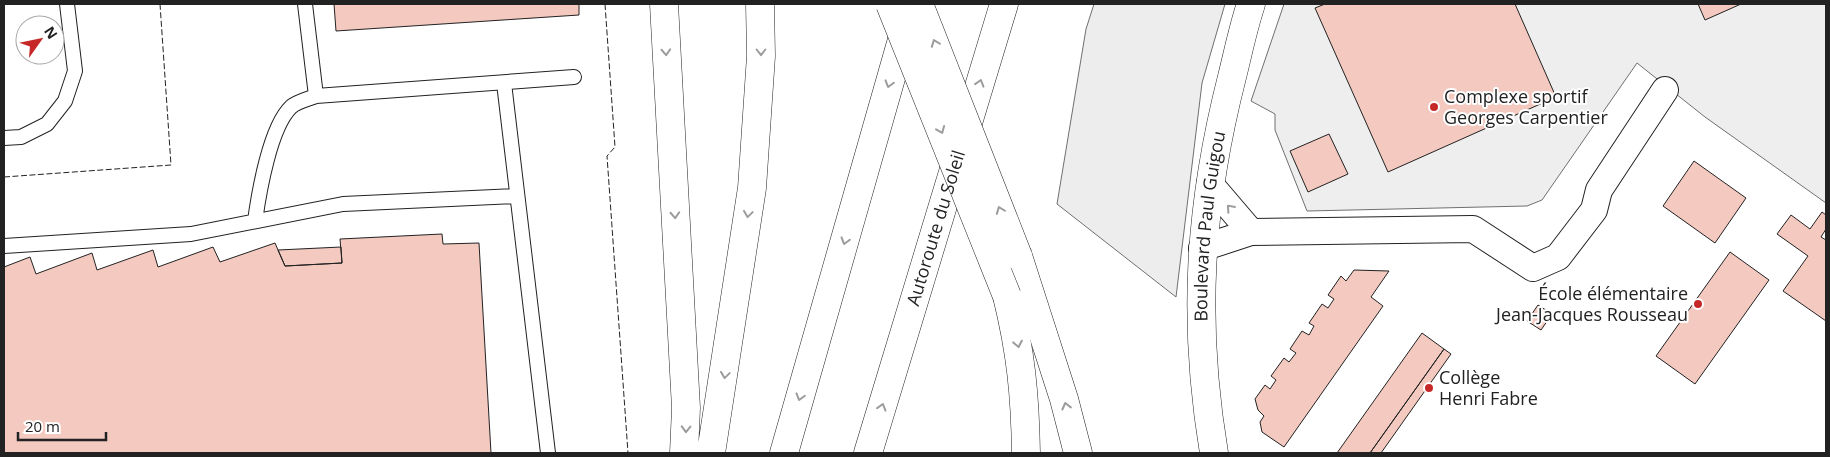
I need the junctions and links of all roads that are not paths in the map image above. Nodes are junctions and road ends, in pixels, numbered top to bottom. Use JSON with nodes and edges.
{"nodes":[{"id":1,"x":67,"y":4,"type":"edge"},
{"id":2,"x":305,"y":4,"type":"edge"},
{"id":3,"x":664,"y":4,"type":"edge"},
{"id":4,"x":760,"y":4,"type":"edge"},
{"id":5,"x":890,"y":4,"type":"edge"},
{"id":6,"x":912,"y":4,"type":"edge"},
{"id":7,"x":919,"y":4,"type":"edge"},
{"id":8,"x":1004,"y":4,"type":"edge"},
{"id":9,"x":1251,"y":4,"type":"edge"},
{"id":10,"x":574,"y":77,"type":"dead end"},
{"id":11,"x":504,"y":83,"type":"junction"},
{"id":12,"x":1665,"y":90,"type":"dead end"},
{"id":13,"x":316,"y":96,"type":"junction"},
{"id":14,"x":4,"y":138,"type":"edge"},
{"id":15,"x":1210,"y":184,"type":"junction"},
{"id":16,"x":518,"y":196,"type":"junction"},
{"id":17,"x":254,"y":221,"type":"junction"},
{"id":18,"x":1251,"y":232,"type":"junction"},
{"id":19,"x":4,"y":246,"type":"edge"},
{"id":20,"x":1202,"y":248,"type":"junction"},
{"id":21,"x":548,"y":453,"type":"edge"},
{"id":22,"x":684,"y":453,"type":"edge"},
{"id":23,"x":711,"y":453,"type":"edge"},
{"id":24,"x":784,"y":453,"type":"edge"},
{"id":25,"x":868,"y":453,"type":"edge"},
{"id":26,"x":1026,"y":453,"type":"edge"},
{"id":27,"x":1078,"y":453,"type":"edge"},
{"id":28,"x":1214,"y":453,"type":"edge"}],
"edges":[{"from":1,"to":14,"type":"lane"},
{"from":2,"to":13,"type":"lane"},
{"from":3,"to":22,"type":"main road","one_way":true},
{"from":4,"to":23,"type":"main road","one_way":true},
{"from":5,"to":26,"type":"main road","one_way":true,"bridge":true},
{"from":6,"to":24,"type":"main road","one_way":true},
{"from":27,"to":7,"type":"main road","one_way":true,"bridge":true},
{"from":25,"to":8,"type":"main road","name":"Autoroute du Soleil","one_way":true},
{"from":9,"to":15,"type":"main road","name":"Boulevard Paul Guigou"},
{"from":10,"to":11,"type":"lane"},
{"from":11,"to":13,"type":"lane"},
{"from":11,"to":16,"type":"lane"},
{"from":12,"to":18,"type":"street"},
{"from":13,"to":17,"type":"lane"},
{"from":18,"to":15,"type":"street","one_way":true},
{"from":15,"to":20,"type":"main road","name":"Boulevard Paul Guigou"},
{"from":16,"to":17,"type":"lane"},
{"from":16,"to":21,"type":"lane"},
{"from":17,"to":19,"type":"lane"},
{"from":18,"to":20,"type":"street"},
{"from":20,"to":28,"type":"main road","name":"Boulevard Paul Guigou"}]}
